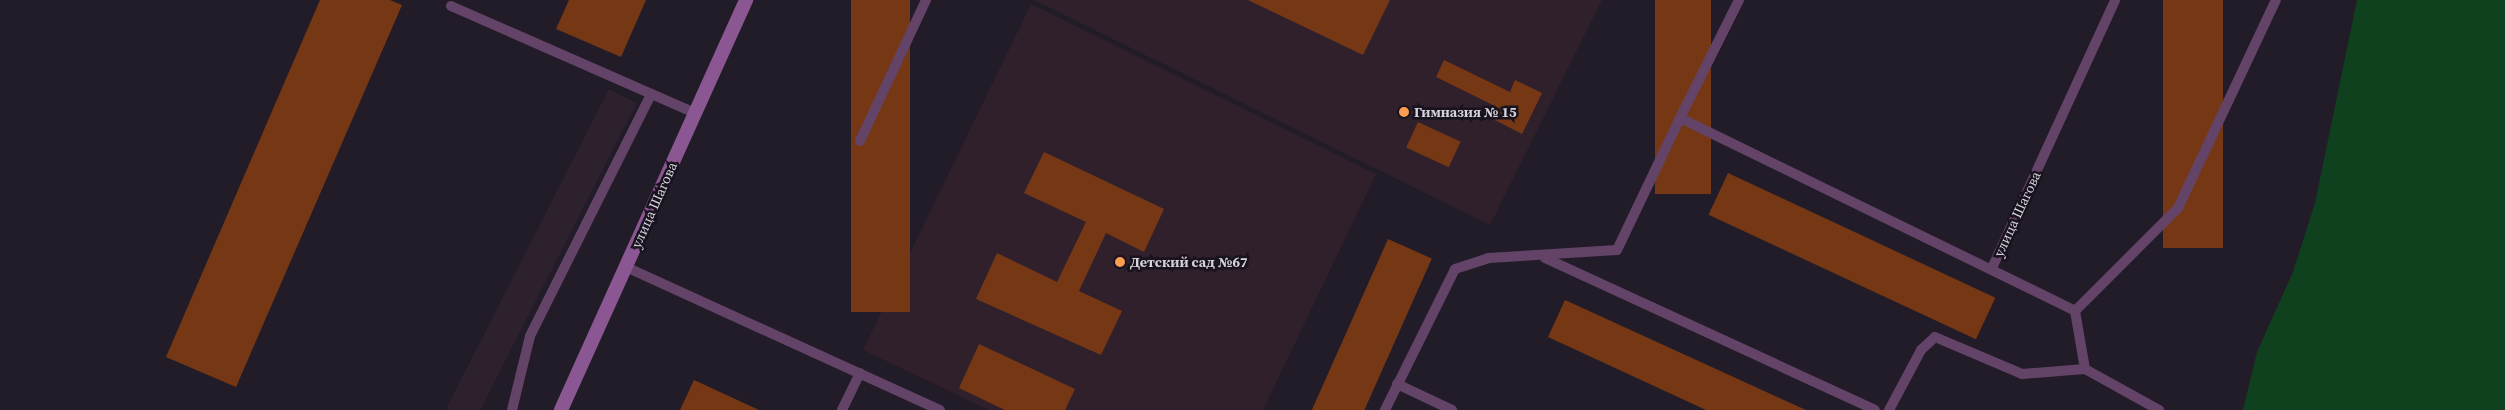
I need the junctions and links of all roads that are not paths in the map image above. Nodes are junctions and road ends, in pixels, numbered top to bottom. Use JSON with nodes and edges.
{"nodes":[{"id":1,"x":746,"y":0,"type":"edge"},
{"id":2,"x":926,"y":0,"type":"edge"},
{"id":3,"x":1739,"y":0,"type":"edge"},
{"id":4,"x":2115,"y":0,"type":"edge"},
{"id":5,"x":2276,"y":0,"type":"edge"},
{"id":6,"x":451,"y":6,"type":"dead end"},
{"id":7,"x":651,"y":94,"type":"junction"},
{"id":8,"x":695,"y":113,"type":"junction"},
{"id":9,"x":1680,"y":118,"type":"junction"},
{"id":10,"x":860,"y":140,"type":"dead end"},
{"id":11,"x":1544,"y":258,"type":"junction"},
{"id":12,"x":626,"y":267,"type":"junction"},
{"id":13,"x":1992,"y":268,"type":"junction"},
{"id":14,"x":2075,"y":311,"type":"junction"},
{"id":15,"x":2085,"y":369,"type":"junction"},
{"id":16,"x":860,"y":373,"type":"junction"},
{"id":17,"x":1397,"y":384,"type":"junction"},
{"id":18,"x":512,"y":410,"type":"edge"},
{"id":19,"x":561,"y":410,"type":"edge"},
{"id":20,"x":842,"y":410,"type":"edge"},
{"id":21,"x":940,"y":410,"type":"edge"},
{"id":22,"x":1385,"y":410,"type":"edge"},
{"id":23,"x":1452,"y":410,"type":"edge"},
{"id":24,"x":1875,"y":410,"type":"edge"},
{"id":25,"x":1889,"y":410,"type":"edge"},
{"id":26,"x":2159,"y":410,"type":"edge"}],
"edges":[{"from":1,"to":8,"type":"main road","name":"улица Шагова"},
{"from":2,"to":10,"type":"lane"},
{"from":3,"to":9,"type":"lane"},
{"from":4,"to":13,"type":"lane","name":"улица Шагова"},
{"from":5,"to":14,"type":"lane"},
{"from":6,"to":7,"type":"lane"},
{"from":7,"to":8,"type":"lane"},
{"from":7,"to":18,"type":"lane"},
{"from":8,"to":12,"type":"main road","name":"улица Шагова"},
{"from":9,"to":11,"type":"lane"},
{"from":9,"to":13,"type":"lane"},
{"from":11,"to":17,"type":"lane"},
{"from":11,"to":24,"type":"lane"},
{"from":12,"to":16,"type":"lane"},
{"from":12,"to":19,"type":"main road","name":"улица Шагова"},
{"from":13,"to":14,"type":"lane","name":"улица Шагова"},
{"from":14,"to":15,"type":"lane"},
{"from":15,"to":25,"type":"lane"},
{"from":15,"to":26,"type":"lane"},
{"from":16,"to":20,"type":"lane"},
{"from":16,"to":21,"type":"lane"},
{"from":17,"to":22,"type":"lane"},
{"from":17,"to":23,"type":"lane"}]}
